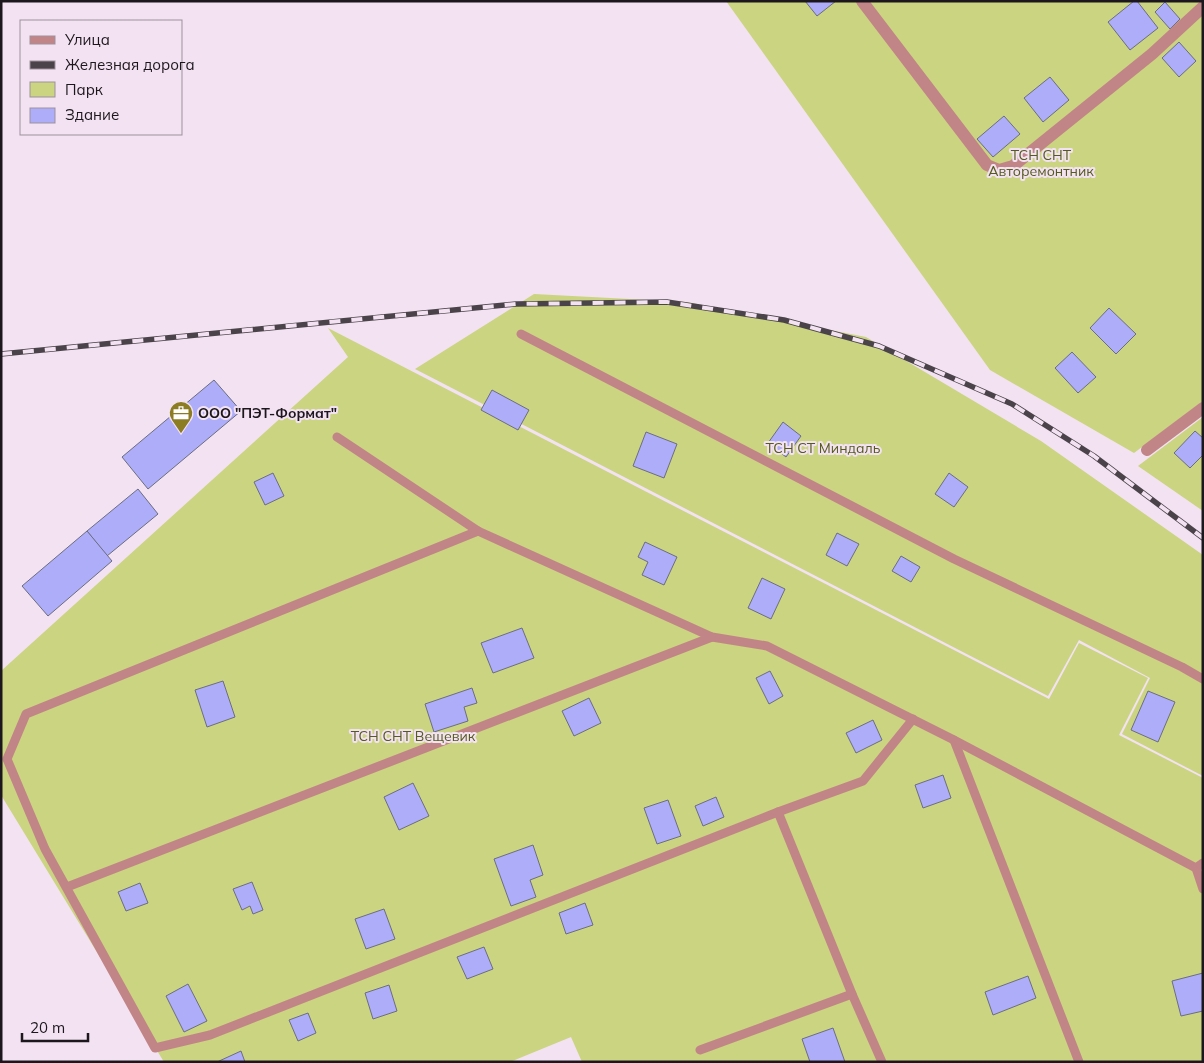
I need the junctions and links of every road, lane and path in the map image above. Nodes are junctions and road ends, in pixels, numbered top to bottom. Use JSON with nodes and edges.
{"nodes":[{"id":1,"x":862,"y":1,"type":"edge"},
{"id":2,"x":1203,"y":7,"type":"edge"},
{"id":3,"x":520,"y":334,"type":"dead end"},
{"id":4,"x":1203,"y":408,"type":"edge"},
{"id":5,"x":337,"y":437,"type":"dead end"},
{"id":6,"x":1147,"y":450,"type":"dead end"},
{"id":7,"x":478,"y":531,"type":"junction"},
{"id":8,"x":712,"y":637,"type":"junction"},
{"id":9,"x":1203,"y":679,"type":"edge"},
{"id":10,"x":913,"y":719,"type":"junction"},
{"id":11,"x":954,"y":740,"type":"junction"},
{"id":12,"x":778,"y":812,"type":"junction"},
{"id":13,"x":1199,"y":865,"type":"edge"},
{"id":14,"x":67,"y":887,"type":"junction"},
{"id":15,"x":1203,"y":888,"type":"edge"},
{"id":16,"x":852,"y":994,"type":"junction"},
{"id":17,"x":700,"y":1050,"type":"dead end"},
{"id":18,"x":882,"y":1062,"type":"edge"},
{"id":19,"x":1079,"y":1062,"type":"edge"}],
"edges":[{"from":1,"to":2,"type":"street"},
{"from":3,"to":9,"type":"lane"},
{"from":4,"to":6,"type":"street"},
{"from":5,"to":7,"type":"lane"},
{"from":7,"to":8,"type":"lane"},
{"from":7,"to":14,"type":"lane"},
{"from":8,"to":10,"type":"lane"},
{"from":8,"to":14,"type":"lane"},
{"from":10,"to":11,"type":"lane"},
{"from":10,"to":12,"type":"lane"},
{"from":11,"to":13,"type":"lane"},
{"from":11,"to":19,"type":"lane"},
{"from":12,"to":14,"type":"lane"},
{"from":12,"to":16,"type":"lane"},
{"from":13,"to":15,"type":"lane"},
{"from":16,"to":17,"type":"lane"},
{"from":16,"to":18,"type":"lane"}]}
